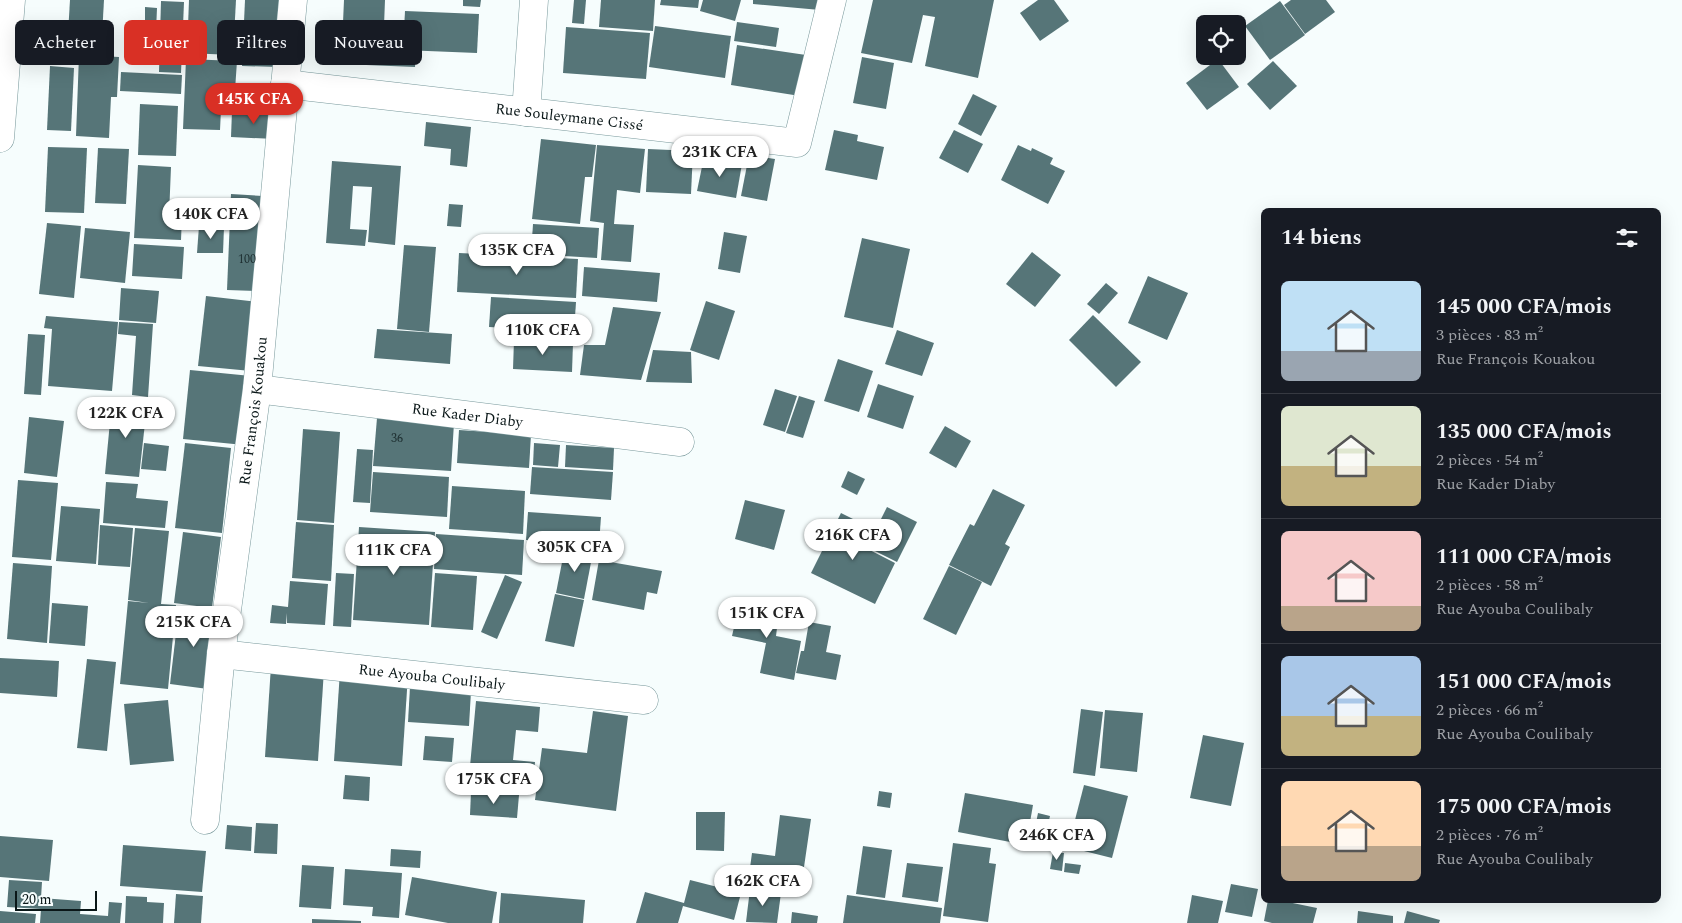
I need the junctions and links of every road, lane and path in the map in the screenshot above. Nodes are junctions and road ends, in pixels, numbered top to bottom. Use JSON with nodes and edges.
{"nodes":[{"id":1,"x":11,"y":0,"type":"edge"},
{"id":2,"x":293,"y":0,"type":"edge"},
{"id":3,"x":534,"y":0,"type":"edge"},
{"id":4,"x":832,"y":0,"type":"edge"},
{"id":5,"x":285,"y":84,"type":"junction"},
{"id":6,"x":526,"y":112,"type":"junction"},
{"id":7,"x":0,"y":138,"type":"edge"},
{"id":8,"x":257,"y":389,"type":"junction"},
{"id":9,"x":680,"y":442,"type":"dead end"},
{"id":10,"x":221,"y":654,"type":"junction"},
{"id":11,"x":644,"y":700,"type":"dead end"},
{"id":12,"x":205,"y":820,"type":"dead end"}],
"edges":[{"from":1,"to":7,"type":"street"},
{"from":2,"to":5,"type":"street","name":"Rue François Kouakou"},
{"from":3,"to":6,"type":"street"},
{"from":4,"to":6,"type":"street","name":"Rue Souleymane Cissé"},
{"from":5,"to":6,"type":"street","name":"Rue Souleymane Cissé"},
{"from":5,"to":8,"type":"street","name":"Rue François Kouakou"},
{"from":8,"to":9,"type":"street","name":"Rue Kader Diaby"},
{"from":8,"to":10,"type":"street","name":"Rue François Kouakou"},
{"from":10,"to":11,"type":"street","name":"Rue Ayouba Coulibaly"},
{"from":10,"to":12,"type":"street","name":"Rue François Kouakou"}]}
